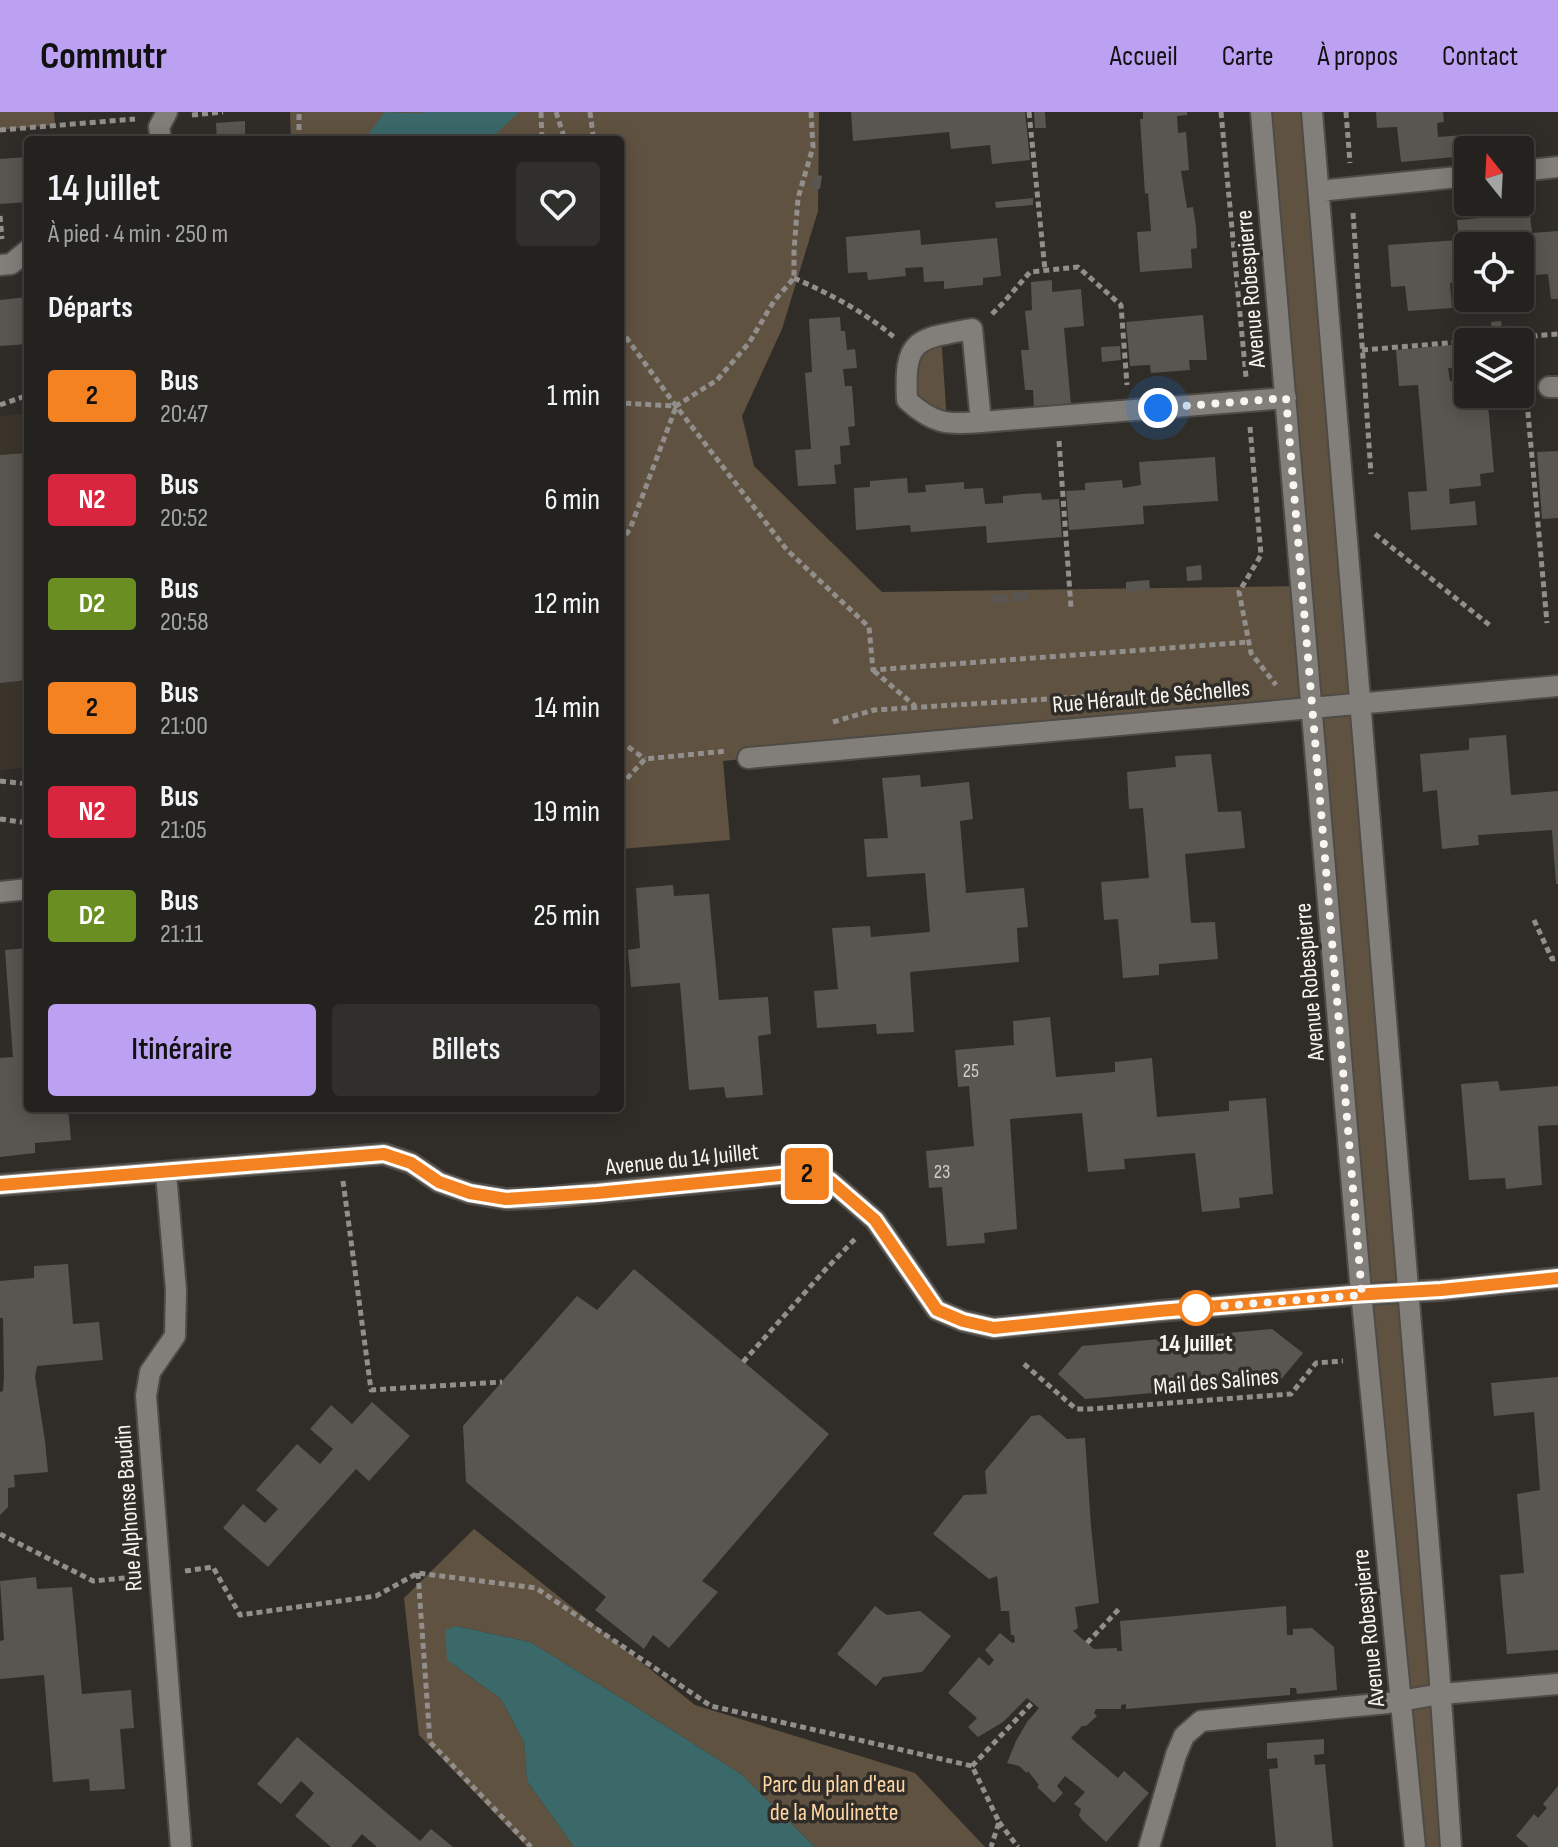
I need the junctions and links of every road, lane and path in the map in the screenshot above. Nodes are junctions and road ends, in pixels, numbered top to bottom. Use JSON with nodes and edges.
{"nodes":[{"id":1,"x":299,"y":112,"type":"edge"},
{"id":2,"x":541,"y":112,"type":"edge"},
{"id":3,"x":556,"y":112,"type":"edge"},
{"id":4,"x":590,"y":112,"type":"edge"},
{"id":5,"x":811,"y":112,"type":"edge"},
{"id":6,"x":1029,"y":112,"type":"edge"},
{"id":7,"x":1261,"y":112,"type":"edge"},
{"id":8,"x":1312,"y":112,"type":"edge"},
{"id":9,"x":1346,"y":112,"type":"edge"},
{"id":10,"x":166,"y":115,"type":"edge"},
{"id":11,"x":0,"y":130,"type":"edge"},
{"id":12,"x":160,"y":136,"type":"edge"},
{"id":13,"x":299,"y":136,"type":"edge"},
{"id":14,"x":542,"y":136,"type":"edge"},
{"id":15,"x":564,"y":136,"type":"edge"},
{"id":16,"x":593,"y":136,"type":"edge"},
{"id":17,"x":1558,"y":167,"type":"edge"},
{"id":18,"x":1534,"y":170,"type":"edge"},
{"id":19,"x":1454,"y":177,"type":"edge"},
{"id":20,"x":1352,"y":188,"type":"junction"},
{"id":21,"x":1319,"y":191,"type":"junction"},
{"id":22,"x":24,"y":253,"type":"edge"},
{"id":23,"x":0,"y":265,"type":"edge"},
{"id":24,"x":1045,"y":270,"type":"junction"},
{"id":25,"x":794,"y":278,"type":"junction"},
{"id":26,"x":972,"y":329,"type":"junction"},
{"id":27,"x":624,"y":334,"type":"edge"},
{"id":28,"x":1558,"y":334,"type":"edge"},
{"id":29,"x":1534,"y":336,"type":"edge"},
{"id":30,"x":1454,"y":342,"type":"edge"},
{"id":31,"x":1362,"y":350,"type":"junction"},
{"id":32,"x":910,"y":352,"type":"junction"},
{"id":33,"x":24,"y":396,"type":"edge"},
{"id":34,"x":1286,"y":398,"type":"junction"},
{"id":35,"x":624,"y":403,"type":"edge"},
{"id":36,"x":0,"y":405,"type":"edge"},
{"id":37,"x":676,"y":406,"type":"junction"},
{"id":38,"x":1528,"y":408,"type":"edge"},
{"id":39,"x":1128,"y":410,"type":"junction"},
{"id":40,"x":1057,"y":416,"type":"junction"},
{"id":41,"x":981,"y":422,"type":"junction"},
{"id":42,"x":1371,"y":488,"type":"dead end"},
{"id":43,"x":624,"y":537,"type":"edge"},
{"id":44,"x":1376,"y":548,"type":"dead end"},
{"id":45,"x":1071,"y":608,"type":"dead end"},
{"id":46,"x":1547,"y":623,"type":"dead end"},
{"id":47,"x":1492,"y":627,"type":"dead end"},
{"id":48,"x":1249,"y":642,"type":"dead end"},
{"id":49,"x":873,"y":670,"type":"junction"},
{"id":50,"x":1558,"y":686,"type":"edge"},
{"id":51,"x":1360,"y":703,"type":"junction"},
{"id":52,"x":1312,"y":708,"type":"junction"},
{"id":53,"x":921,"y":742,"type":"junction"},
{"id":54,"x":624,"y":744,"type":"edge"},
{"id":55,"x":748,"y":758,"type":"dead end"},
{"id":56,"x":645,"y":759,"type":"dead end"},
{"id":57,"x":0,"y":781,"type":"edge"},
{"id":58,"x":24,"y":784,"type":"edge"},
{"id":59,"x":0,"y":819,"type":"edge"},
{"id":60,"x":24,"y":822,"type":"edge"},
{"id":61,"x":24,"y":889,"type":"edge"},
{"id":62,"x":0,"y":892,"type":"edge"},
{"id":63,"x":1534,"y":920,"type":"dead end"},
{"id":64,"x":1558,"y":958,"type":"edge"},
{"id":65,"x":339,"y":1157,"type":"junction"},
{"id":66,"x":166,"y":1173,"type":"junction"},
{"id":67,"x":0,"y":1185,"type":"edge"},
{"id":68,"x":875,"y":1220,"type":"junction"},
{"id":69,"x":1558,"y":1278,"type":"edge"},
{"id":70,"x":1408,"y":1292,"type":"junction"},
{"id":71,"x":1362,"y":1295,"type":"junction"},
{"id":72,"x":1368,"y":1360,"type":"junction"},
{"id":73,"x":743,"y":1362,"type":"dead end"},
{"id":74,"x":1024,"y":1364,"type":"dead end"},
{"id":75,"x":502,"y":1382,"type":"dead end"},
{"id":76,"x":0,"y":1534,"type":"edge"},
{"id":77,"x":418,"y":1573,"type":"junction"},
{"id":78,"x":159,"y":1575,"type":"junction"},
{"id":79,"x":1119,"y":1609,"type":"dead end"},
{"id":80,"x":1087,"y":1643,"type":"dead end"},
{"id":81,"x":1558,"y":1684,"type":"edge"},
{"id":82,"x":1441,"y":1694,"type":"junction"},
{"id":83,"x":1401,"y":1701,"type":"junction"},
{"id":84,"x":1032,"y":1703,"type":"dead end"},
{"id":85,"x":972,"y":1766,"type":"junction"},
{"id":86,"x":999,"y":1822,"type":"junction"},
{"id":87,"x":181,"y":1847,"type":"edge"},
{"id":88,"x":531,"y":1847,"type":"edge"},
{"id":89,"x":991,"y":1847,"type":"edge"},
{"id":90,"x":1018,"y":1847,"type":"edge"},
{"id":91,"x":1149,"y":1847,"type":"edge"},
{"id":92,"x":1415,"y":1847,"type":"edge"},
{"id":93,"x":1451,"y":1847,"type":"edge"}],
"edges":[{"from":1,"to":13,"type":"path"},
{"from":2,"to":14,"type":"path"},
{"from":3,"to":15,"type":"path"},
{"from":4,"to":16,"type":"path"},
{"from":5,"to":25,"type":"path"},
{"from":6,"to":24,"type":"path"},
{"from":7,"to":34,"type":"street","name":"Avenue Robespierre"},
{"from":8,"to":21,"type":"street"},
{"from":9,"to":20,"type":"path"},
{"from":10,"to":11,"type":"path"},
{"from":10,"to":12,"type":"street"},
{"from":17,"to":18,"type":"street"},
{"from":19,"to":20,"type":"street"},
{"from":20,"to":21,"type":"street"},
{"from":20,"to":31,"type":"path"},
{"from":21,"to":51,"type":"street"},
{"from":22,"to":23,"type":"street"},
{"from":24,"to":26,"type":"path"},
{"from":24,"to":39,"type":"path"},
{"from":25,"to":32,"type":"path"},
{"from":25,"to":37,"type":"path"},
{"from":26,"to":32,"type":"street"},
{"from":26,"to":41,"type":"street"},
{"from":27,"to":37,"type":"path"},
{"from":28,"to":29,"type":"path"},
{"from":30,"to":31,"type":"path"},
{"from":31,"to":42,"type":"path"},
{"from":32,"to":41,"type":"street"},
{"from":33,"to":36,"type":"path"},
{"from":34,"to":39,"type":"street"},
{"from":34,"to":52,"type":"street","name":"Avenue Robespierre"},
{"from":35,"to":37,"type":"path"},
{"from":37,"to":43,"type":"path"},
{"from":37,"to":49,"type":"path"},
{"from":38,"to":46,"type":"path"},
{"from":39,"to":40,"type":"street"},
{"from":40,"to":41,"type":"street"},
{"from":40,"to":45,"type":"path"},
{"from":44,"to":47,"type":"path"},
{"from":48,"to":49,"type":"path"},
{"from":49,"to":53,"type":"path"},
{"from":50,"to":51,"type":"street","name":"Rue Hérault de Séchelles"},
{"from":51,"to":52,"type":"street","name":"Rue Hérault de Séchelles"},
{"from":51,"to":70,"type":"street"},
{"from":52,"to":53,"type":"street","name":"Rue Hérault de Séchelles"},
{"from":52,"to":71,"type":"street","name":"Avenue Robespierre"},
{"from":53,"to":55,"type":"street","name":"Rue Hérault de Séchelles"},
{"from":54,"to":56,"type":"path"},
{"from":57,"to":58,"type":"path"},
{"from":59,"to":60,"type":"path"},
{"from":61,"to":62,"type":"street"},
{"from":63,"to":64,"type":"path"},
{"from":65,"to":66,"type":"street","name":"Avenue du 14 Juillet"},
{"from":65,"to":68,"type":"street","name":"Avenue du 14 Juillet"},
{"from":65,"to":75,"type":"path"},
{"from":66,"to":67,"type":"street","name":"Avenue du 14 Juillet"},
{"from":66,"to":78,"type":"street","name":"Rue Alphonse Baudin"},
{"from":68,"to":71,"type":"street","name":"Avenue du 14 Juillet"},
{"from":68,"to":73,"type":"path"},
{"from":69,"to":70,"type":"street","name":"Avenue du 14 Juillet"},
{"from":70,"to":71,"type":"street","name":"Avenue du 14 Juillet"},
{"from":70,"to":82,"type":"street"},
{"from":71,"to":72,"type":"street","name":"Avenue Robespierre"},
{"from":72,"to":74,"type":"path","name":"Mail des Salines"},
{"from":72,"to":83,"type":"street","name":"Avenue Robespierre"},
{"from":76,"to":78,"type":"path"},
{"from":77,"to":78,"type":"path"},
{"from":77,"to":85,"type":"path"},
{"from":77,"to":88,"type":"path"},
{"from":78,"to":87,"type":"street","name":"Rue Alphonse Baudin"},
{"from":79,"to":80,"type":"path"},
{"from":81,"to":82,"type":"street"},
{"from":82,"to":83,"type":"street"},
{"from":82,"to":93,"type":"street"},
{"from":83,"to":91,"type":"street"},
{"from":83,"to":92,"type":"street","name":"Avenue Robespierre"},
{"from":84,"to":85,"type":"path"},
{"from":85,"to":86,"type":"path"},
{"from":86,"to":89,"type":"path"},
{"from":86,"to":90,"type":"path"}]}
